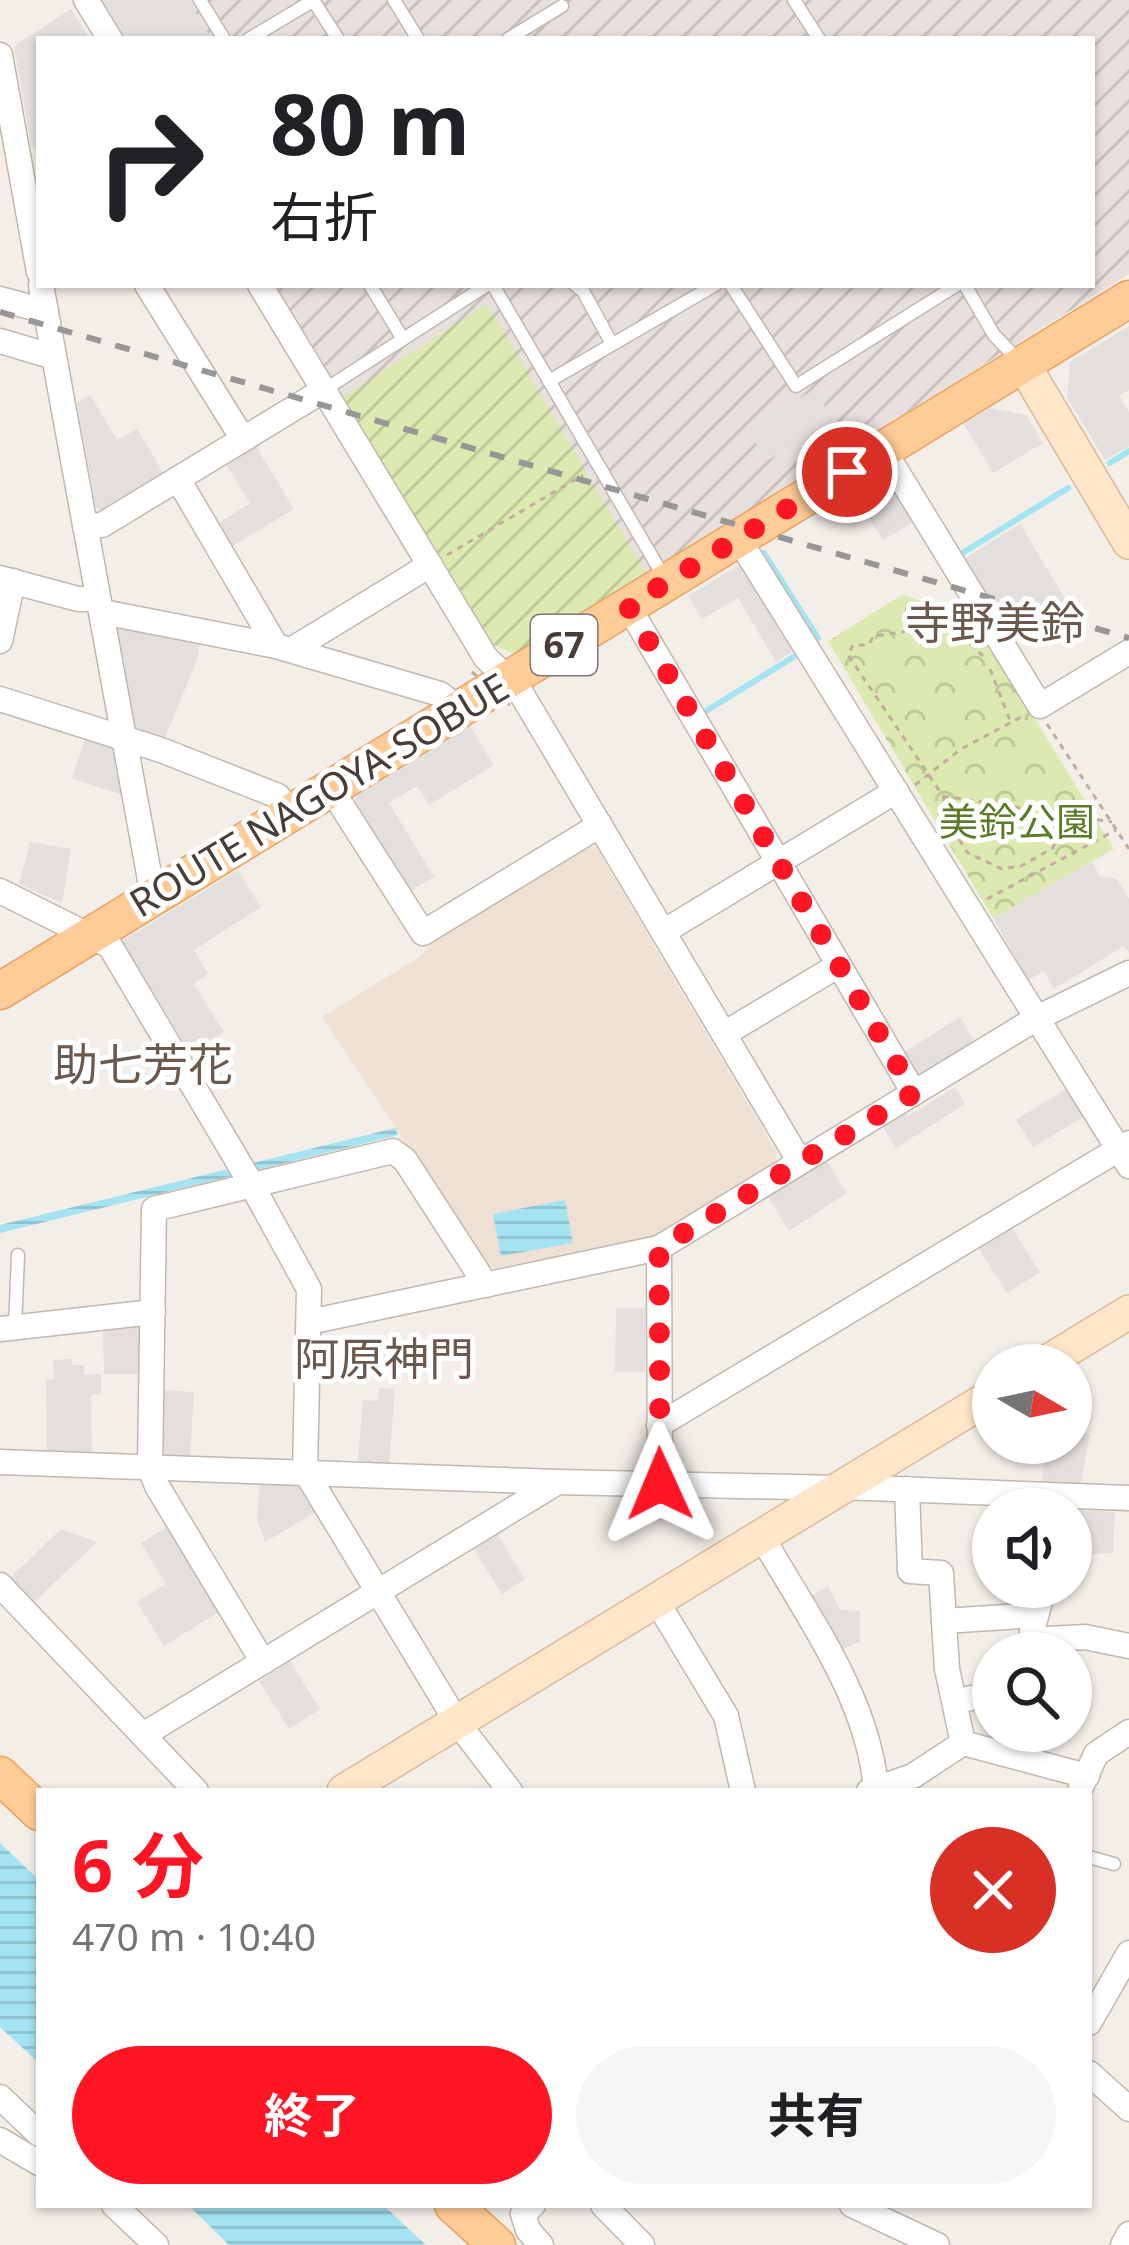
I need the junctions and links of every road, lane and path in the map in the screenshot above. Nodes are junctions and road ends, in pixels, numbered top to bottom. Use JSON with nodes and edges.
{"nodes":[{"id":1,"x":86,"y":0,"type":"edge"},
{"id":2,"x":200,"y":0,"type":"edge"},
{"id":3,"x":314,"y":0,"type":"edge"},
{"id":4,"x":394,"y":0,"type":"edge"},
{"id":5,"x":794,"y":0,"type":"edge"},
{"id":6,"x":562,"y":7,"type":"dead end"},
{"id":7,"x":108,"y":36,"type":"edge"},
{"id":8,"x":222,"y":36,"type":"edge"},
{"id":9,"x":254,"y":36,"type":"edge"},
{"id":10,"x":336,"y":36,"type":"edge"},
{"id":11,"x":416,"y":36,"type":"edge"},
{"id":12,"x":513,"y":36,"type":"edge"},
{"id":13,"x":817,"y":36,"type":"edge"},
{"id":14,"x":0,"y":56,"type":"edge"},
{"id":15,"x":3,"y":87,"type":"edge"},
{"id":16,"x":30,"y":169,"type":"edge"},
{"id":17,"x":36,"y":238,"type":"edge"},
{"id":18,"x":42,"y":288,"type":"edge"},
{"id":19,"x":149,"y":288,"type":"edge"},
{"id":20,"x":262,"y":288,"type":"edge"},
{"id":21,"x":372,"y":288,"type":"edge"},
{"id":22,"x":485,"y":288,"type":"edge"},
{"id":23,"x":492,"y":288,"type":"edge"},
{"id":24,"x":579,"y":288,"type":"edge"},
{"id":25,"x":710,"y":288,"type":"edge"},
{"id":26,"x":733,"y":288,"type":"edge"},
{"id":27,"x":956,"y":288,"type":"edge"},
{"id":28,"x":963,"y":288,"type":"edge"},
{"id":29,"x":0,"y":299,"type":"edge"},
{"id":30,"x":1129,"y":299,"type":"edge"},
{"id":31,"x":46,"y":311,"type":"junction"},
{"id":32,"x":403,"y":339,"type":"junction"},
{"id":33,"x":0,"y":341,"type":"edge"},
{"id":34,"x":612,"y":344,"type":"junction"},
{"id":35,"x":55,"y":357,"type":"junction"},
{"id":36,"x":1023,"y":364,"type":"junction"},
{"id":37,"x":549,"y":381,"type":"junction"},
{"id":38,"x":324,"y":390,"type":"junction"},
{"id":39,"x":242,"y":439,"type":"junction"},
{"id":40,"x":883,"y":449,"type":"junction"},
{"id":41,"x":598,"y":466,"type":"junction"},
{"id":42,"x":178,"y":479,"type":"junction"},
{"id":43,"x":85,"y":526,"type":"junction"},
{"id":44,"x":738,"y":538,"type":"junction"},
{"id":45,"x":1129,"y":542,"type":"edge"},
{"id":46,"x":430,"y":566,"type":"junction"},
{"id":47,"x":7,"y":580,"type":"edge"},
{"id":48,"x":667,"y":582,"type":"junction"},
{"id":49,"x":99,"y":606,"type":"junction"},
{"id":50,"x":628,"y":606,"type":"junction"},
{"id":51,"x":0,"y":640,"type":"edge"},
{"id":52,"x":283,"y":648,"type":"junction"},
{"id":53,"x":1129,"y":652,"type":"edge"},
{"id":54,"x":497,"y":685,"type":"junction"},
{"id":55,"x":0,"y":699,"type":"edge"},
{"id":56,"x":1040,"y":706,"type":"junction"},
{"id":57,"x":460,"y":709,"type":"junction"},
{"id":58,"x":1011,"y":723,"type":"junction"},
{"id":59,"x":125,"y":739,"type":"junction"},
{"id":60,"x":929,"y":777,"type":"junction"},
{"id":61,"x":331,"y":788,"type":"junction"},
{"id":62,"x":897,"y":792,"type":"junction"},
{"id":63,"x":943,"y":796,"type":"junction"},
{"id":64,"x":290,"y":814,"type":"junction"},
{"id":65,"x":1067,"y":815,"type":"junction"},
{"id":66,"x":1113,"y":823,"type":"junction"},
{"id":67,"x":600,"y":826,"type":"junction"},
{"id":68,"x":1117,"y":830,"type":"junction"},
{"id":69,"x":1129,"y":849,"type":"edge"},
{"id":70,"x":779,"y":862,"type":"junction"},
{"id":71,"x":0,"y":891,"type":"edge"},
{"id":72,"x":153,"y":896,"type":"junction"},
{"id":73,"x":970,"y":911,"type":"junction"},
{"id":74,"x":663,"y":932,"type":"junction"},
{"id":75,"x":93,"y":934,"type":"junction"},
{"id":76,"x":839,"y":964,"type":"junction"},
{"id":77,"x":1129,"y":973,"type":"edge"},
{"id":78,"x":0,"y":991,"type":"edge"},
{"id":79,"x":1037,"y":1018,"type":"junction"},
{"id":80,"x":724,"y":1034,"type":"junction"},
{"id":81,"x":914,"y":1093,"type":"junction"},
{"id":82,"x":1126,"y":1153,"type":"edge"},
{"id":83,"x":800,"y":1162,"type":"junction"},
{"id":84,"x":246,"y":1175,"type":"junction"},
{"id":85,"x":659,"y":1248,"type":"junction"},
{"id":86,"x":18,"y":1255,"type":"dead end"},
{"id":87,"x":486,"y":1285,"type":"junction"},
{"id":88,"x":153,"y":1312,"type":"junction"},
{"id":89,"x":1129,"y":1312,"type":"edge"},
{"id":90,"x":309,"y":1322,"type":"junction"},
{"id":91,"x":8,"y":1328,"type":"edge"},
{"id":92,"x":1076,"y":1344,"type":"edge"},
{"id":93,"x":972,"y":1408,"type":"edge"},
{"id":94,"x":659,"y":1425,"type":"junction"},
{"id":95,"x":0,"y":1462,"type":"edge"},
{"id":96,"x":150,"y":1467,"type":"junction"},
{"id":97,"x":305,"y":1471,"type":"junction"},
{"id":98,"x":557,"y":1482,"type":"junction"},
{"id":99,"x":660,"y":1484,"type":"junction"},
{"id":100,"x":842,"y":1487,"type":"junction"},
{"id":101,"x":907,"y":1489,"type":"junction"},
{"id":102,"x":972,"y":1495,"type":"edge"},
{"id":103,"x":1129,"y":1498,"type":"edge"},
{"id":104,"x":1092,"y":1500,"type":"edge"},
{"id":105,"x":762,"y":1537,"type":"junction"},
{"id":106,"x":0,"y":1585,"type":"edge"},
{"id":107,"x":376,"y":1592,"type":"junction"},
{"id":108,"x":656,"y":1600,"type":"junction"},
{"id":109,"x":944,"y":1621,"type":"junction"},
{"id":110,"x":1009,"y":1632,"type":"edge"},
{"id":111,"x":1092,"y":1638,"type":"edge"},
{"id":112,"x":1129,"y":1646,"type":"edge"},
{"id":113,"x":263,"y":1662,"type":"junction"},
{"id":114,"x":972,"y":1698,"type":"edge"},
{"id":115,"x":956,"y":1701,"type":"junction"},
{"id":116,"x":457,"y":1721,"type":"junction"},
{"id":117,"x":1129,"y":1732,"type":"edge"},
{"id":118,"x":143,"y":1735,"type":"junction"},
{"id":119,"x":963,"y":1744,"type":"junction"},
{"id":120,"x":0,"y":1775,"type":"edge"},
{"id":121,"x":1083,"y":1783,"type":"edge"},
{"id":122,"x":193,"y":1788,"type":"edge"},
{"id":123,"x":349,"y":1788,"type":"edge"},
{"id":124,"x":508,"y":1788,"type":"edge"},
{"id":125,"x":742,"y":1788,"type":"edge"},
{"id":126,"x":874,"y":1788,"type":"edge"},
{"id":127,"x":880,"y":1788,"type":"edge"},
{"id":128,"x":36,"y":1808,"type":"edge"},
{"id":129,"x":1092,"y":1858,"type":"edge"},
{"id":130,"x":1114,"y":1864,"type":"dead end"},
{"id":131,"x":1129,"y":1953,"type":"edge"},
{"id":132,"x":1092,"y":2018,"type":"edge"},
{"id":133,"x":1092,"y":2077,"type":"edge"},
{"id":134,"x":0,"y":2097,"type":"edge"},
{"id":135,"x":1129,"y":2109,"type":"edge"},
{"id":136,"x":36,"y":2131,"type":"edge"},
{"id":137,"x":0,"y":2140,"type":"edge"},
{"id":138,"x":36,"y":2161,"type":"edge"},
{"id":139,"x":117,"y":2208,"type":"edge"},
{"id":140,"x":456,"y":2208,"type":"edge"},
{"id":141,"x":529,"y":2208,"type":"edge"},
{"id":142,"x":605,"y":2208,"type":"edge"},
{"id":143,"x":884,"y":2211,"type":"edge"},
{"id":144,"x":1129,"y":2234,"type":"edge"},
{"id":145,"x":156,"y":2245,"type":"edge"},
{"id":146,"x":497,"y":2245,"type":"edge"},
{"id":147,"x":541,"y":2245,"type":"edge"},
{"id":148,"x":642,"y":2245,"type":"edge"},
{"id":149,"x":937,"y":2245,"type":"edge"},
{"id":150,"x":1124,"y":2245,"type":"edge"}],
"edges":[{"from":1,"to":7,"type":"street"},
{"from":2,"to":8,"type":"lane"},
{"from":3,"to":9,"type":"lane"},
{"from":3,"to":10,"type":"lane"},
{"from":4,"to":11,"type":"lane"},
{"from":5,"to":13,"type":"lane"},
{"from":6,"to":12,"type":"lane"},
{"from":14,"to":15,"type":"street"},
{"from":15,"to":16,"type":"street"},
{"from":16,"to":17,"type":"street"},
{"from":18,"to":31,"type":"street"},
{"from":19,"to":39,"type":"street"},
{"from":20,"to":38,"type":"street"},
{"from":21,"to":32,"type":"lane"},
{"from":22,"to":32,"type":"lane"},
{"from":23,"to":37,"type":"lane"},
{"from":24,"to":34,"type":"lane"},
{"from":25,"to":34,"type":"lane"},
{"from":26,"to":27,"type":"lane"},
{"from":28,"to":36,"type":"lane"},
{"from":29,"to":31,"type":"street"},
{"from":30,"to":36,"type":"main road","name":"ROUTE NAGOYA-SOBUE","number":"67"},
{"from":31,"to":35,"type":"street"},
{"from":32,"to":38,"type":"lane"},
{"from":33,"to":35,"type":"street"},
{"from":34,"to":37,"type":"lane"},
{"from":35,"to":43,"type":"street"},
{"from":36,"to":40,"type":"main road","name":"ROUTE NAGOYA-SOBUE","number":"67"},
{"from":36,"to":45,"type":"street"},
{"from":37,"to":41,"type":"lane"},
{"from":38,"to":39,"type":"street"},
{"from":38,"to":46,"type":"street"},
{"from":39,"to":42,"type":"street"},
{"from":40,"to":44,"type":"main road","name":"ROUTE NAGOYA-SOBUE","number":"67"},
{"from":40,"to":56,"type":"street"},
{"from":41,"to":46,"type":"path"},
{"from":41,"to":48,"type":"lane"},
{"from":42,"to":43,"type":"street"},
{"from":42,"to":52,"type":"street"},
{"from":43,"to":49,"type":"street"},
{"from":44,"to":48,"type":"main road","name":"ROUTE NAGOYA-SOBUE","number":"67"},
{"from":44,"to":62,"type":"street"},
{"from":46,"to":52,"type":"street"},
{"from":46,"to":54,"type":"street"},
{"from":47,"to":49,"type":"street"},
{"from":47,"to":51,"type":"street"},
{"from":48,"to":50,"type":"main road","name":"ROUTE NAGOYA-SOBUE","number":"67"},
{"from":49,"to":52,"type":"street"},
{"from":49,"to":59,"type":"street"},
{"from":50,"to":54,"type":"main road","name":"ROUTE NAGOYA-SOBUE","number":"67"},
{"from":50,"to":70,"type":"street"},
{"from":52,"to":57,"type":"street"},
{"from":53,"to":56,"type":"street"},
{"from":54,"to":57,"type":"main road","name":"ROUTE NAGOYA-SOBUE","number":"67"},
{"from":54,"to":67,"type":"street"},
{"from":55,"to":59,"type":"street"},
{"from":56,"to":58,"type":"path"},
{"from":56,"to":66,"type":"path"},
{"from":57,"to":61,"type":"main road","name":"ROUTE NAGOYA-SOBUE","number":"67"},
{"from":58,"to":60,"type":"path"},
{"from":58,"to":60,"type":"path"},
{"from":59,"to":64,"type":"street"},
{"from":59,"to":72,"type":"street"},
{"from":60,"to":62,"type":"path"},
{"from":60,"to":63,"type":"path"},
{"from":61,"to":64,"type":"main road","name":"ROUTE NAGOYA-SOBUE","number":"67"},
{"from":61,"to":67,"type":"street"},
{"from":62,"to":70,"type":"street"},
{"from":62,"to":73,"type":"street"},
{"from":63,"to":65,"type":"path"},
{"from":63,"to":65,"type":"path"},
{"from":64,"to":72,"type":"main road","name":"ROUTE NAGOYA-SOBUE","number":"67"},
{"from":65,"to":66,"type":"path"},
{"from":66,"to":68,"type":"path"},
{"from":67,"to":74,"type":"street"},
{"from":68,"to":69,"type":"path"},
{"from":68,"to":73,"type":"path"},
{"from":70,"to":74,"type":"street"},
{"from":70,"to":76,"type":"street"},
{"from":71,"to":75,"type":"street"},
{"from":72,"to":75,"type":"main road","name":"ROUTE NAGOYA-SOBUE","number":"67"},
{"from":73,"to":79,"type":"street"},
{"from":74,"to":80,"type":"street"},
{"from":75,"to":78,"type":"main road","name":"ROUTE NAGOYA-SOBUE","number":"67"},
{"from":75,"to":84,"type":"street"},
{"from":76,"to":80,"type":"street"},
{"from":76,"to":81,"type":"street"},
{"from":77,"to":79,"type":"street"},
{"from":79,"to":81,"type":"street"},
{"from":79,"to":82,"type":"street"},
{"from":80,"to":83,"type":"street"},
{"from":81,"to":83,"type":"street"},
{"from":82,"to":94,"type":"street"},
{"from":83,"to":85,"type":"street"},
{"from":84,"to":87,"type":"street"},
{"from":84,"to":88,"type":"street"},
{"from":84,"to":90,"type":"street"},
{"from":85,"to":87,"type":"street"},
{"from":85,"to":94,"type":"street"},
{"from":86,"to":91,"type":"lane"},
{"from":87,"to":90,"type":"street"},
{"from":88,"to":91,"type":"street"},
{"from":88,"to":96,"type":"street"},
{"from":89,"to":92,"type":"street"},
{"from":90,"to":97,"type":"street"},
{"from":93,"to":100,"type":"street"},
{"from":94,"to":99,"type":"street"},
{"from":95,"to":96,"type":"street"},
{"from":96,"to":97,"type":"street"},
{"from":96,"to":113,"type":"street"},
{"from":97,"to":98,"type":"street"},
{"from":97,"to":107,"type":"street"},
{"from":98,"to":99,"type":"street"},
{"from":98,"to":107,"type":"street"},
{"from":99,"to":100,"type":"street"},
{"from":100,"to":101,"type":"street"},
{"from":100,"to":105,"type":"street"},
{"from":101,"to":102,"type":"street"},
{"from":101,"to":109,"type":"street"},
{"from":103,"to":104,"type":"street"},
{"from":105,"to":108,"type":"street"},
{"from":105,"to":126,"type":"street"},
{"from":106,"to":118,"type":"street"},
{"from":107,"to":113,"type":"street"},
{"from":107,"to":116,"type":"street"},
{"from":108,"to":116,"type":"street"},
{"from":108,"to":125,"type":"street"},
{"from":109,"to":110,"type":"street"},
{"from":109,"to":115,"type":"street"},
{"from":111,"to":112,"type":"street"},
{"from":113,"to":118,"type":"street"},
{"from":114,"to":115,"type":"street"},
{"from":115,"to":119,"type":"street"},
{"from":116,"to":123,"type":"street"},
{"from":116,"to":124,"type":"street"},
{"from":117,"to":121,"type":"street"},
{"from":118,"to":122,"type":"street"},
{"from":119,"to":121,"type":"street"},
{"from":119,"to":127,"type":"street"},
{"from":120,"to":128,"type":"main road"},
{"from":129,"to":130,"type":"lane"},
{"from":131,"to":132,"type":"street"},
{"from":133,"to":135,"type":"street"},
{"from":134,"to":136,"type":"street"},
{"from":137,"to":138,"type":"street"},
{"from":139,"to":145,"type":"street"},
{"from":140,"to":146,"type":"main road"},
{"from":141,"to":147,"type":"street"},
{"from":142,"to":148,"type":"street"},
{"from":143,"to":149,"type":"street"},
{"from":144,"to":150,"type":"street"}]}
